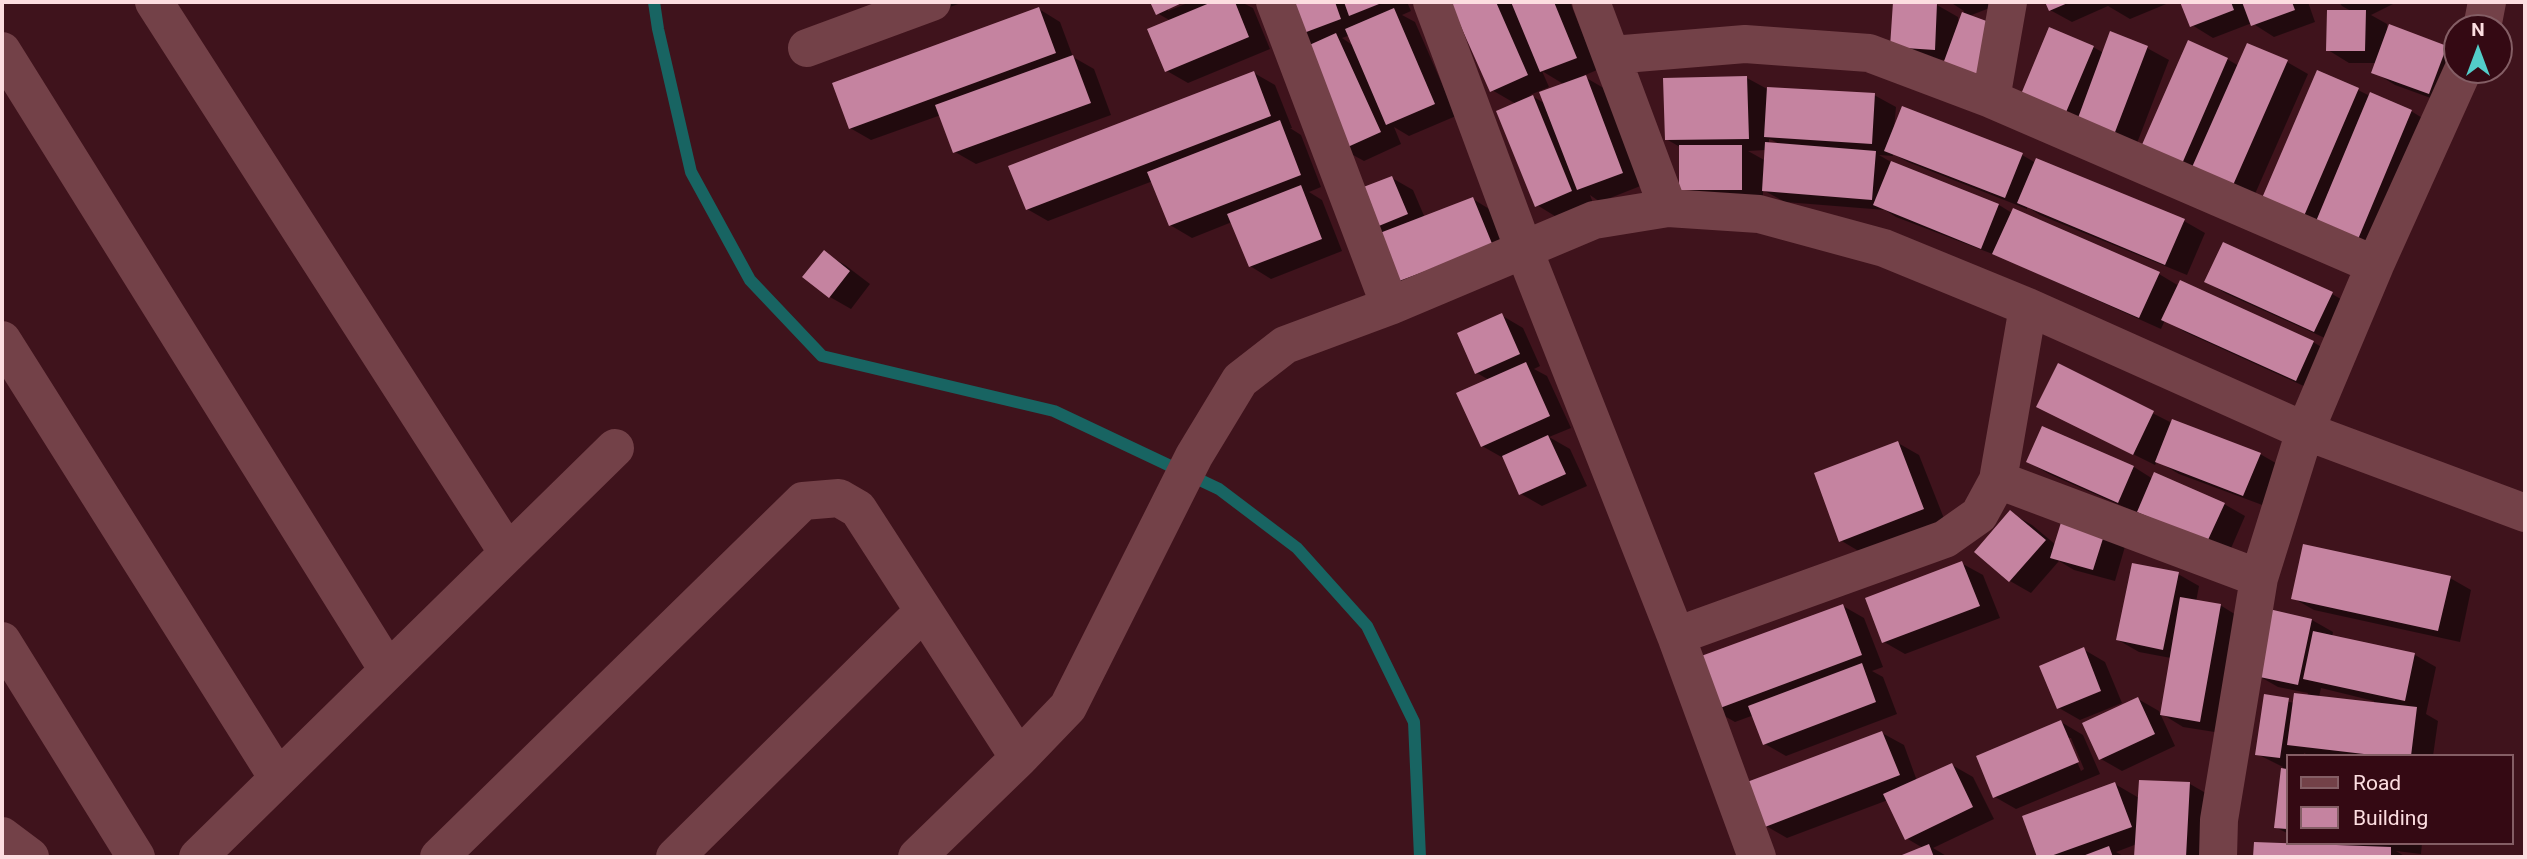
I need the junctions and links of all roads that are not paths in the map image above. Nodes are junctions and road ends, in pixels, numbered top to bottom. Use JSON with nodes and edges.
{"nodes":[{"id":1,"x":154,"y":2,"type":"edge"},
{"id":2,"x":932,"y":2,"type":"edge"},
{"id":3,"x":1275,"y":2,"type":"edge"},
{"id":4,"x":1432,"y":2,"type":"edge"},
{"id":5,"x":1591,"y":2,"type":"edge"},
{"id":6,"x":2008,"y":2,"type":"edge"},
{"id":7,"x":807,"y":48,"type":"dead end"},
{"id":8,"x":2,"y":51,"type":"edge"},
{"id":9,"x":1612,"y":55,"type":"junction"},
{"id":10,"x":2457,"y":84,"type":"edge"},
{"id":11,"x":1991,"y":99,"type":"junction"},
{"id":12,"x":1668,"y":208,"type":"junction"},
{"id":13,"x":1524,"y":250,"type":"junction"},
{"id":14,"x":2375,"y":265,"type":"junction"},
{"id":15,"x":1390,"y":306,"type":"junction"},
{"id":16,"x":2028,"y":307,"type":"junction"},
{"id":17,"x":2,"y":340,"type":"edge"},
{"id":18,"x":2305,"y":431,"type":"junction"},
{"id":19,"x":615,"y":448,"type":"dead end"},
{"id":20,"x":1998,"y":480,"type":"junction"},
{"id":21,"x":2525,"y":513,"type":"edge"},
{"id":22,"x":508,"y":553,"type":"junction"},
{"id":23,"x":2259,"y":578,"type":"junction"},
{"id":24,"x":924,"y":611,"type":"junction"},
{"id":25,"x":1676,"y":636,"type":"junction"},
{"id":26,"x":2,"y":641,"type":"edge"},
{"id":27,"x":388,"y":670,"type":"junction"},
{"id":28,"x":1019,"y":758,"type":"junction"},
{"id":29,"x":278,"y":778,"type":"junction"},
{"id":30,"x":2,"y":836,"type":"edge"},
{"id":31,"x":30,"y":857,"type":"edge"},
{"id":32,"x":136,"y":857,"type":"edge"},
{"id":33,"x":198,"y":857,"type":"edge"},
{"id":34,"x":439,"y":857,"type":"edge"},
{"id":35,"x":675,"y":857,"type":"edge"},
{"id":36,"x":917,"y":857,"type":"edge"},
{"id":37,"x":1757,"y":857,"type":"edge"},
{"id":38,"x":2218,"y":857,"type":"edge"}],
"edges":[{"from":1,"to":22,"type":"street"},
{"from":2,"to":7,"type":"street"},
{"from":3,"to":15,"type":"street"},
{"from":4,"to":13,"type":"street"},
{"from":5,"to":9,"type":"street"},
{"from":6,"to":11,"type":"street"},
{"from":8,"to":27,"type":"street"},
{"from":9,"to":11,"type":"street"},
{"from":9,"to":12,"type":"street"},
{"from":10,"to":14,"type":"street"},
{"from":11,"to":14,"type":"street"},
{"from":12,"to":13,"type":"street"},
{"from":12,"to":16,"type":"street"},
{"from":13,"to":15,"type":"street"},
{"from":13,"to":25,"type":"street"},
{"from":14,"to":18,"type":"street"},
{"from":15,"to":28,"type":"street"},
{"from":16,"to":18,"type":"street"},
{"from":16,"to":20,"type":"street"},
{"from":17,"to":29,"type":"street"},
{"from":18,"to":21,"type":"street"},
{"from":18,"to":23,"type":"street"},
{"from":19,"to":22,"type":"street"},
{"from":20,"to":23,"type":"street"},
{"from":20,"to":25,"type":"street"},
{"from":22,"to":27,"type":"street"},
{"from":23,"to":38,"type":"street"},
{"from":24,"to":28,"type":"street"},
{"from":24,"to":34,"type":"street"},
{"from":24,"to":35,"type":"street"},
{"from":25,"to":37,"type":"street"},
{"from":26,"to":32,"type":"street"},
{"from":27,"to":29,"type":"street"},
{"from":28,"to":36,"type":"street"},
{"from":29,"to":33,"type":"street"},
{"from":30,"to":31,"type":"street"}]}
